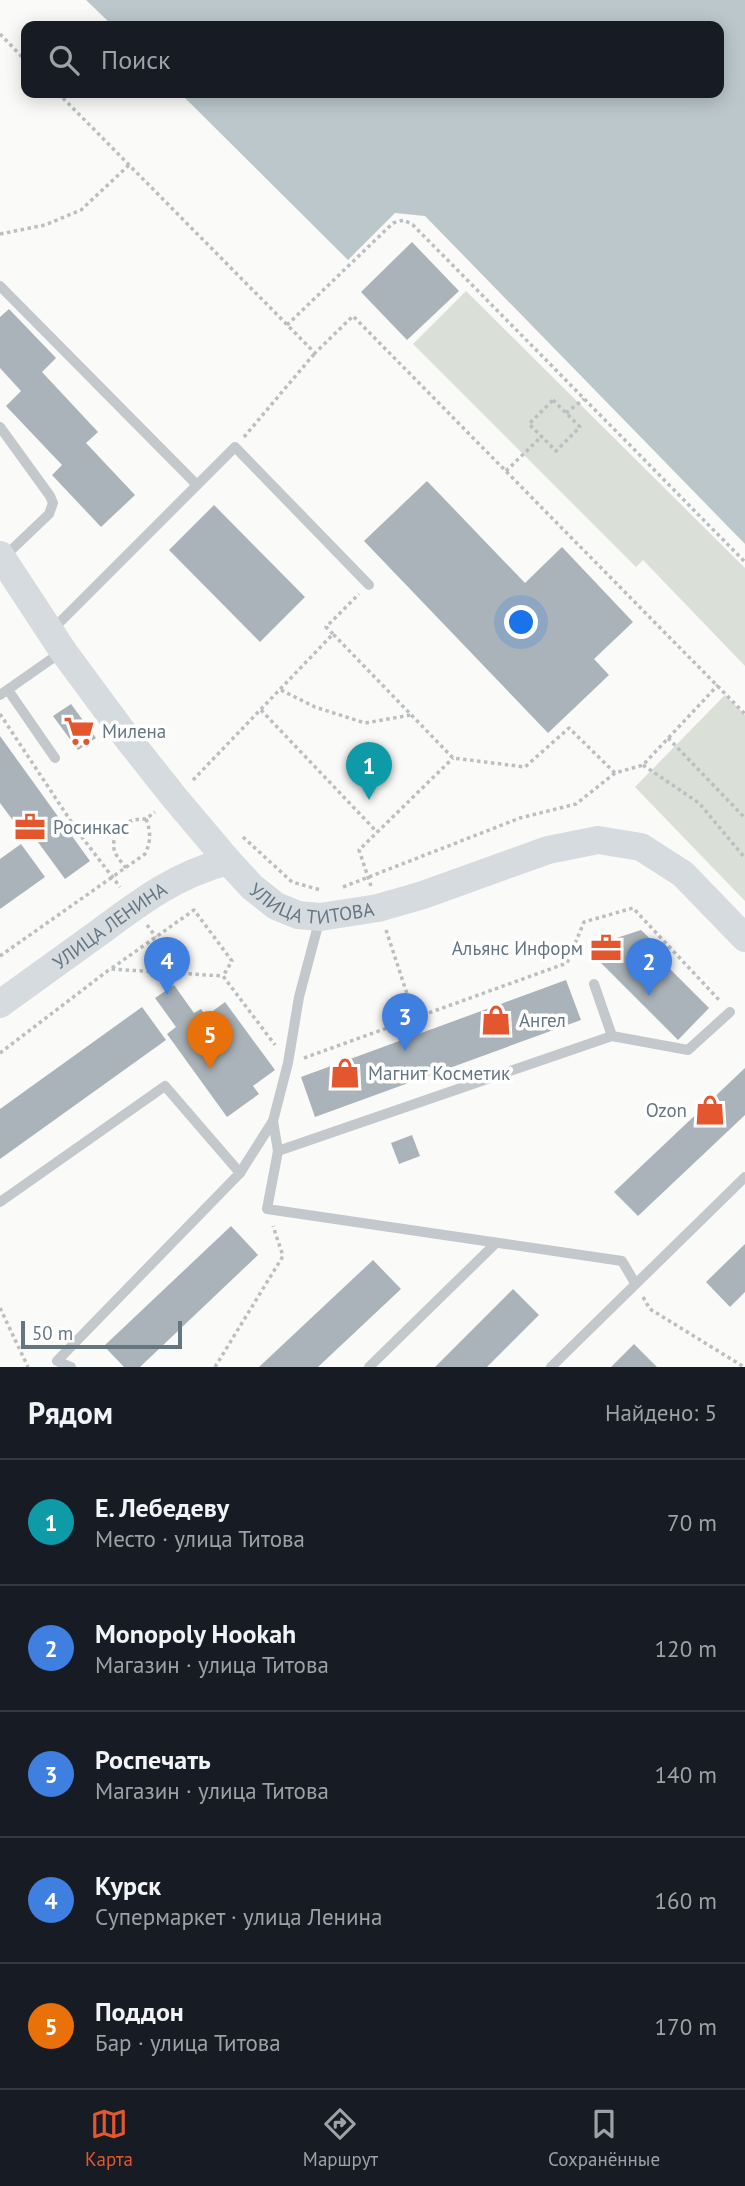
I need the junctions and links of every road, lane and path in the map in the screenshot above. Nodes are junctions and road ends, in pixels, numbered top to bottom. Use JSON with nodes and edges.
{"nodes":[{"id":1,"x":0,"y":34,"type":"edge"},
{"id":2,"x":21,"y":56,"type":"edge"},
{"id":3,"x":63,"y":98,"type":"edge"},
{"id":4,"x":130,"y":165,"type":"junction"},
{"id":5,"x":0,"y":234,"type":"edge"},
{"id":6,"x":0,"y":286,"type":"edge"},
{"id":7,"x":287,"y":325,"type":"junction"},
{"id":8,"x":315,"y":353,"type":"junction"},
{"id":9,"x":584,"y":399,"type":"junction"},
{"id":10,"x":566,"y":413,"type":"junction"},
{"id":11,"x":0,"y":427,"type":"edge"},
{"id":12,"x":541,"y":436,"type":"junction"},
{"id":13,"x":235,"y":447,"type":"junction"},
{"id":14,"x":506,"y":471,"type":"junction"},
{"id":15,"x":197,"y":485,"type":"junction"},
{"id":16,"x":1,"y":557,"type":"edge"},
{"id":17,"x":745,"y":562,"type":"edge"},
{"id":18,"x":369,"y":585,"type":"joint"},
{"id":19,"x":333,"y":634,"type":"junction"},
{"id":20,"x":57,"y":642,"type":"junction"},
{"id":21,"x":718,"y":685,"type":"junction"},
{"id":22,"x":280,"y":690,"type":"junction"},
{"id":23,"x":4,"y":692,"type":"edge"},
{"id":24,"x":261,"y":710,"type":"junction"},
{"id":25,"x":0,"y":714,"type":"edge"},
{"id":26,"x":411,"y":715,"type":"junction"},
{"id":27,"x":745,"y":715,"type":"edge"},
{"id":28,"x":668,"y":738,"type":"junction"},
{"id":29,"x":55,"y":758,"type":"dead end"},
{"id":30,"x":643,"y":765,"type":"junction"},
{"id":31,"x":615,"y":773,"type":"junction"},
{"id":32,"x":174,"y":797,"type":"junction"},
{"id":33,"x":745,"y":818,"type":"edge"},
{"id":34,"x":146,"y":820,"type":"junction"},
{"id":35,"x":237,"y":832,"type":"dead end"},
{"id":36,"x":377,"y":832,"type":"dead end"},
{"id":37,"x":745,"y":858,"type":"edge"},
{"id":38,"x":228,"y":860,"type":"junction"},
{"id":39,"x":126,"y":868,"type":"junction"},
{"id":40,"x":113,"y":877,"type":"junction"},
{"id":41,"x":342,"y":887,"type":"dead end"},
{"id":42,"x":330,"y":889,"type":"dead end"},
{"id":43,"x":320,"y":917,"type":"junction"},
{"id":44,"x":745,"y":937,"type":"edge"},
{"id":45,"x":0,"y":956,"type":"edge"},
{"id":46,"x":110,"y":969,"type":"junction"},
{"id":47,"x":223,"y":976,"type":"junction"},
{"id":48,"x":594,"y":984,"type":"dead end"},
{"id":49,"x":0,"y":1004,"type":"edge"},
{"id":50,"x":730,"y":1012,"type":"joint"},
{"id":51,"x":612,"y":1036,"type":"junction"},
{"id":52,"x":0,"y":1053,"type":"edge"},
{"id":53,"x":288,"y":1063,"type":"junction"},
{"id":54,"x":273,"y":1121,"type":"junction"},
{"id":55,"x":278,"y":1151,"type":"junction"},
{"id":56,"x":240,"y":1173,"type":"junction"},
{"id":57,"x":745,"y":1177,"type":"edge"},
{"id":58,"x":0,"y":1202,"type":"edge"},
{"id":59,"x":267,"y":1209,"type":"junction"},
{"id":60,"x":495,"y":1244,"type":"junction"},
{"id":61,"x":635,"y":1283,"type":"junction"},
{"id":62,"x":0,"y":1308,"type":"edge"},
{"id":63,"x":57,"y":1361,"type":"junction"},
{"id":64,"x":28,"y":1367,"type":"edge"},
{"id":65,"x":46,"y":1367,"type":"edge"},
{"id":66,"x":71,"y":1367,"type":"edge"},
{"id":67,"x":215,"y":1367,"type":"edge"},
{"id":68,"x":369,"y":1367,"type":"edge"},
{"id":69,"x":551,"y":1367,"type":"edge"},
{"id":70,"x":744,"y":1367,"type":"edge"}],
"edges":[{"from":1,"to":2,"type":"path"},
{"from":3,"to":4,"type":"path"},
{"from":4,"to":5,"type":"path"},
{"from":4,"to":7,"type":"path"},
{"from":6,"to":15,"type":"lane"},
{"from":7,"to":8,"type":"path"},
{"from":7,"to":9,"type":"path"},
{"from":8,"to":13,"type":"path"},
{"from":8,"to":14,"type":"path"},
{"from":9,"to":10,"type":"path"},
{"from":9,"to":17,"type":"path"},
{"from":10,"to":12,"type":"path"},
{"from":10,"to":12,"type":"path"},
{"from":11,"to":16,"type":"lane"},
{"from":12,"to":14,"type":"path"},
{"from":13,"to":15,"type":"lane"},
{"from":13,"to":18,"type":"lane"},
{"from":14,"to":21,"type":"path"},
{"from":15,"to":20,"type":"lane"},
{"from":16,"to":20,"type":"main road","name":"УЛИЦА ТИТОВА"},
{"from":18,"to":19,"type":"path"},
{"from":19,"to":22,"type":"path"},
{"from":19,"to":26,"type":"path"},
{"from":20,"to":23,"type":"lane"},
{"from":20,"to":32,"type":"main road","name":"УЛИЦА ТИТОВА"},
{"from":21,"to":27,"type":"path"},
{"from":21,"to":28,"type":"path"},
{"from":22,"to":24,"type":"path"},
{"from":22,"to":26,"type":"path"},
{"from":23,"to":29,"type":"lane"},
{"from":24,"to":32,"type":"path"},
{"from":24,"to":36,"type":"path"},
{"from":25,"to":40,"type":"path"},
{"from":26,"to":31,"type":"path"},
{"from":28,"to":30,"type":"path"},
{"from":28,"to":33,"type":"path"},
{"from":30,"to":31,"type":"path"},
{"from":30,"to":37,"type":"path"},
{"from":31,"to":41,"type":"path"},
{"from":32,"to":34,"type":"path"},
{"from":32,"to":38,"type":"main road","name":"УЛИЦА ТИТОВА"},
{"from":34,"to":39,"type":"path"},
{"from":34,"to":39,"type":"path"},
{"from":35,"to":42,"type":"path"},
{"from":38,"to":43,"type":"main road","name":"УЛИЦА ТИТОВА"},
{"from":38,"to":49,"type":"main road","name":"УЛИЦА ЛЕНИНА"},
{"from":39,"to":40,"type":"path"},
{"from":40,"to":45,"type":"path"},
{"from":43,"to":44,"type":"main road","name":"УЛИЦА ТИТОВА"},
{"from":43,"to":53,"type":"lane"},
{"from":46,"to":47,"type":"path"},
{"from":46,"to":47,"type":"path"},
{"from":46,"to":52,"type":"path"},
{"from":47,"to":53,"type":"path"},
{"from":48,"to":51,"type":"lane"},
{"from":50,"to":51,"type":"lane"},
{"from":50,"to":53,"type":"path"},
{"from":51,"to":55,"type":"lane"},
{"from":53,"to":54,"type":"lane"},
{"from":54,"to":55,"type":"lane"},
{"from":54,"to":56,"type":"lane"},
{"from":55,"to":59,"type":"lane"},
{"from":56,"to":58,"type":"lane"},
{"from":56,"to":63,"type":"lane"},
{"from":57,"to":61,"type":"lane"},
{"from":59,"to":60,"type":"lane"},
{"from":59,"to":67,"type":"path"},
{"from":60,"to":61,"type":"lane"},
{"from":60,"to":68,"type":"lane"},
{"from":61,"to":69,"type":"lane"},
{"from":61,"to":70,"type":"path"},
{"from":62,"to":64,"type":"path"},
{"from":63,"to":65,"type":"lane"},
{"from":63,"to":66,"type":"lane"}]}
